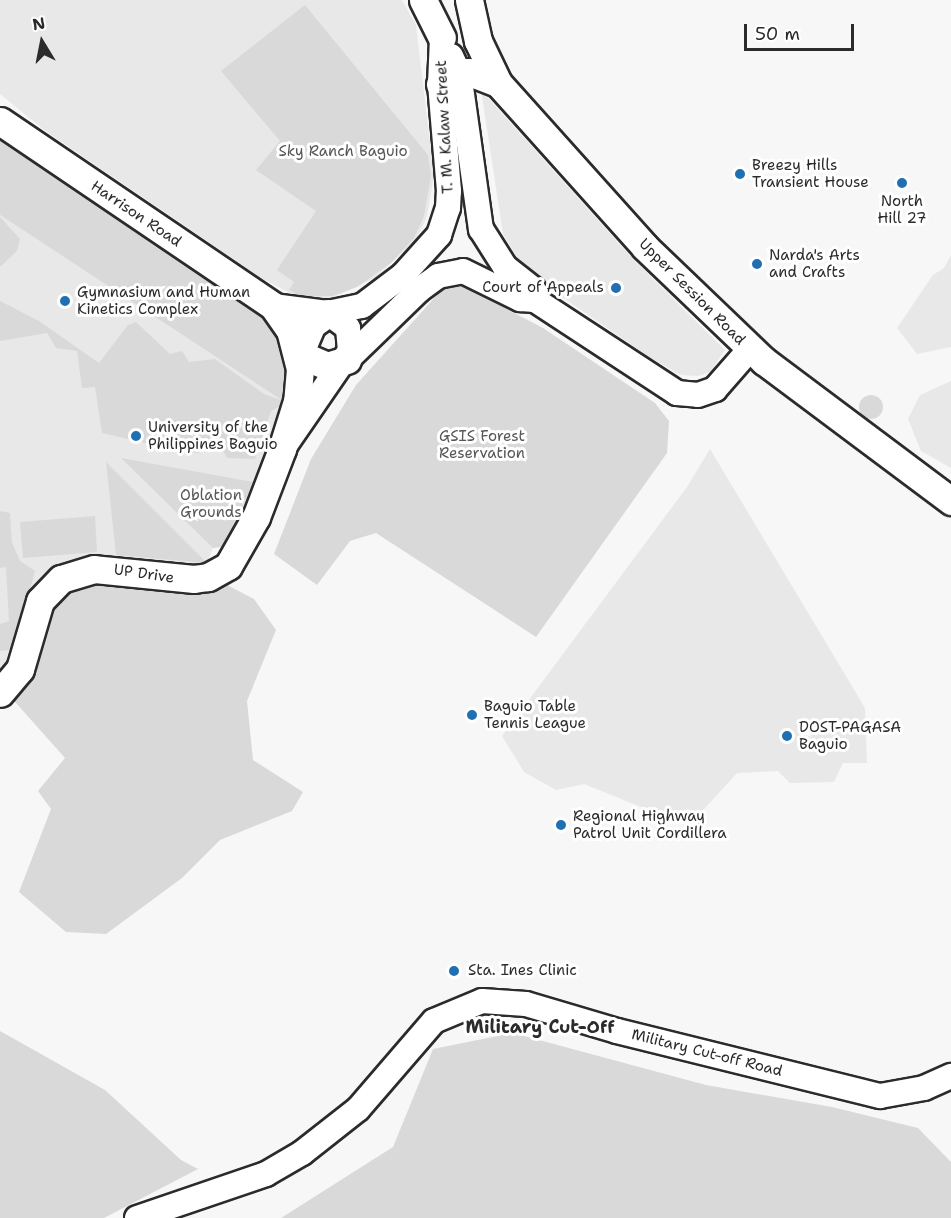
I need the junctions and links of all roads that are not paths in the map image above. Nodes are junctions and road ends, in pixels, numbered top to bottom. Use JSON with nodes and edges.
{"nodes":[{"id":1,"x":423,"y":0,"type":"edge"},
{"id":2,"x":469,"y":0,"type":"edge"},
{"id":3,"x":442,"y":38,"type":"joint"},
{"id":4,"x":449,"y":78,"type":"junction"},
{"id":5,"x":498,"y":83,"type":"junction"},
{"id":6,"x":7,"y":127,"type":"edge"},
{"id":7,"x":478,"y":217,"type":"junction"},
{"id":8,"x":443,"y":227,"type":"junction"},
{"id":9,"x":429,"y":249,"type":"junction"},
{"id":10,"x":452,"y":272,"type":"junction"},
{"id":11,"x":535,"y":300,"type":"junction"},
{"id":12,"x":273,"y":306,"type":"junction"},
{"id":13,"x":328,"y":313,"type":"junction"},
{"id":14,"x":299,"y":354,"type":"junction"},
{"id":15,"x":750,"y":359,"type":"junction"},
{"id":16,"x":346,"y":360,"type":"junction"},
{"id":17,"x":282,"y":448,"type":"junction"},
{"id":18,"x":951,"y":501,"type":"edge"},
{"id":19,"x":0,"y":693,"type":"edge"},
{"id":20,"x":951,"y":1076,"type":"edge"},
{"id":21,"x":137,"y":1218,"type":"edge"}],
"edges":[{"from":1,"to":3,"type":"main road"},
{"from":2,"to":5,"type":"main road","name":"Upper Session Road"},
{"from":3,"to":4,"type":"main road","name":"T. M. Kalaw Street"},
{"from":4,"to":5,"type":"main road"},
{"from":4,"to":7,"type":"main road","name":"T. M. Kalaw Street"},
{"from":4,"to":8,"type":"main road","name":"T. M. Kalaw Street"},
{"from":5,"to":15,"type":"main road","name":"Upper Session Road"},
{"from":6,"to":12,"type":"main road","name":"Harrison Road"},
{"from":7,"to":8,"type":"main road"},
{"from":7,"to":11,"type":"main road","name":"T. M. Kalaw Street"},
{"from":8,"to":9,"type":"main road","name":"T. M. Kalaw Street"},
{"from":9,"to":10,"type":"main road"},
{"from":9,"to":13,"type":"main road","name":"T. M. Kalaw Street"},
{"from":10,"to":11,"type":"main road","name":"T. M. Kalaw Street"},
{"from":10,"to":16,"type":"main road"},
{"from":11,"to":15,"type":"main road","name":"T. M. Kalaw Street"},
{"from":12,"to":13,"type":"main road","name":"T. M. Kalaw Street"},
{"from":12,"to":14,"type":"main road","name":"UP Drive"},
{"from":13,"to":14,"type":"main road"},
{"from":13,"to":16,"type":"main road"},
{"from":14,"to":16,"type":"main road"},
{"from":14,"to":17,"type":"main road","name":"UP Drive"},
{"from":15,"to":18,"type":"main road","name":"Upper Session Road"},
{"from":16,"to":17,"type":"main road","name":"UP Drive"},
{"from":17,"to":19,"type":"main road","name":"UP Drive"},
{"from":20,"to":21,"type":"main road","name":"Military Cut-off Road"}]}
